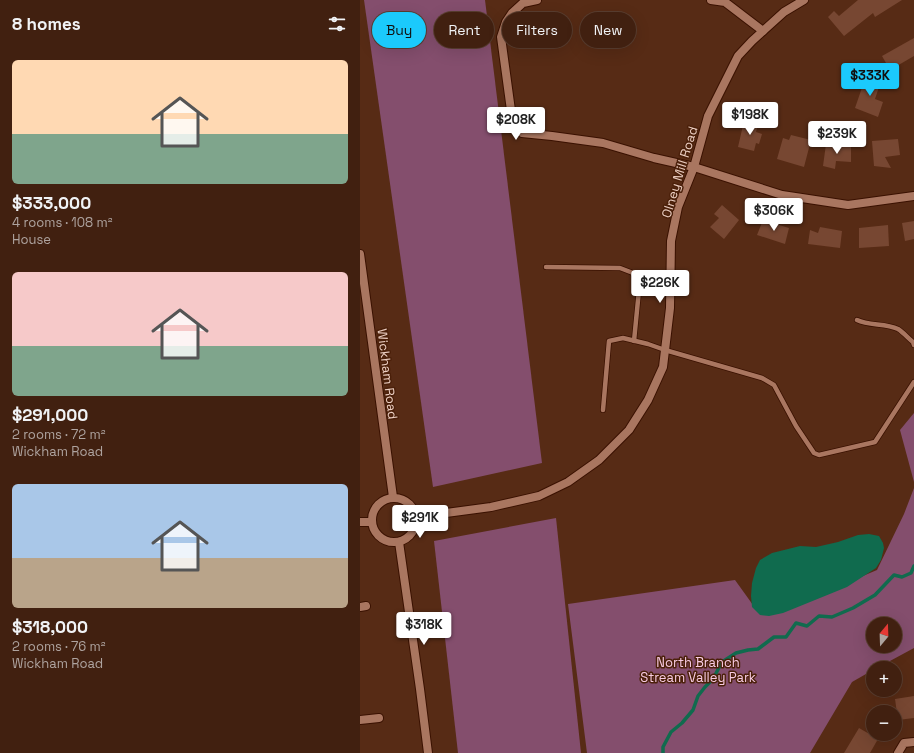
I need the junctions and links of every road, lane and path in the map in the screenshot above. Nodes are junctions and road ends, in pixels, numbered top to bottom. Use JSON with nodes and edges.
{"nodes":[{"id":1,"x":537,"y":0,"type":"edge"},
{"id":2,"x":711,"y":0,"type":"edge"},
{"id":3,"x":804,"y":0,"type":"edge"},
{"id":4,"x":763,"y":31,"type":"junction"},
{"id":5,"x":694,"y":167,"type":"junction"},
{"id":6,"x":914,"y":196,"type":"edge"},
{"id":7,"x":360,"y":254,"type":"edge"},
{"id":8,"x":546,"y":268,"type":"dead end"},
{"id":9,"x":857,"y":320,"type":"dead end"},
{"id":10,"x":634,"y":341,"type":"junction"},
{"id":11,"x":914,"y":344,"type":"edge"},
{"id":12,"x":665,"y":350,"type":"junction"},
{"id":13,"x":914,"y":382,"type":"edge"},
{"id":14,"x":603,"y":410,"type":"dead end"},
{"id":15,"x":393,"y":497,"type":"junction"},
{"id":16,"x":416,"y":517,"type":"junction"},
{"id":17,"x":360,"y":522,"type":"edge"},
{"id":18,"x":372,"y":522,"type":"junction"},
{"id":19,"x":399,"y":542,"type":"junction"},
{"id":20,"x":379,"y":718,"type":"dead end"},
{"id":21,"x":360,"y":720,"type":"edge"},
{"id":22,"x":914,"y":742,"type":"edge"},
{"id":23,"x":428,"y":753,"type":"edge"},
{"id":24,"x":898,"y":753,"type":"edge"}],
"edges":[{"from":1,"to":5,"type":"street"},
{"from":2,"to":4,"type":"street"},
{"from":3,"to":4,"type":"street","name":"Olney Mill Road"},
{"from":4,"to":5,"type":"street","name":"Olney Mill Road"},
{"from":5,"to":6,"type":"street"},
{"from":5,"to":12,"type":"street","name":"Olney Mill Road"},
{"from":7,"to":15,"type":"street","name":"Wickham Road"},
{"from":8,"to":10,"type":"lane"},
{"from":9,"to":11,"type":"lane"},
{"from":10,"to":12,"type":"lane"},
{"from":10,"to":14,"type":"lane"},
{"from":12,"to":13,"type":"lane"},
{"from":12,"to":16,"type":"street","name":"Olney Mill Road"},
{"from":15,"to":16,"type":"street"},
{"from":15,"to":18,"type":"street"},
{"from":16,"to":19,"type":"street"},
{"from":17,"to":18,"type":"street"},
{"from":18,"to":19,"type":"street"},
{"from":19,"to":23,"type":"street"},
{"from":20,"to":21,"type":"street"},
{"from":22,"to":24,"type":"street"}]}
